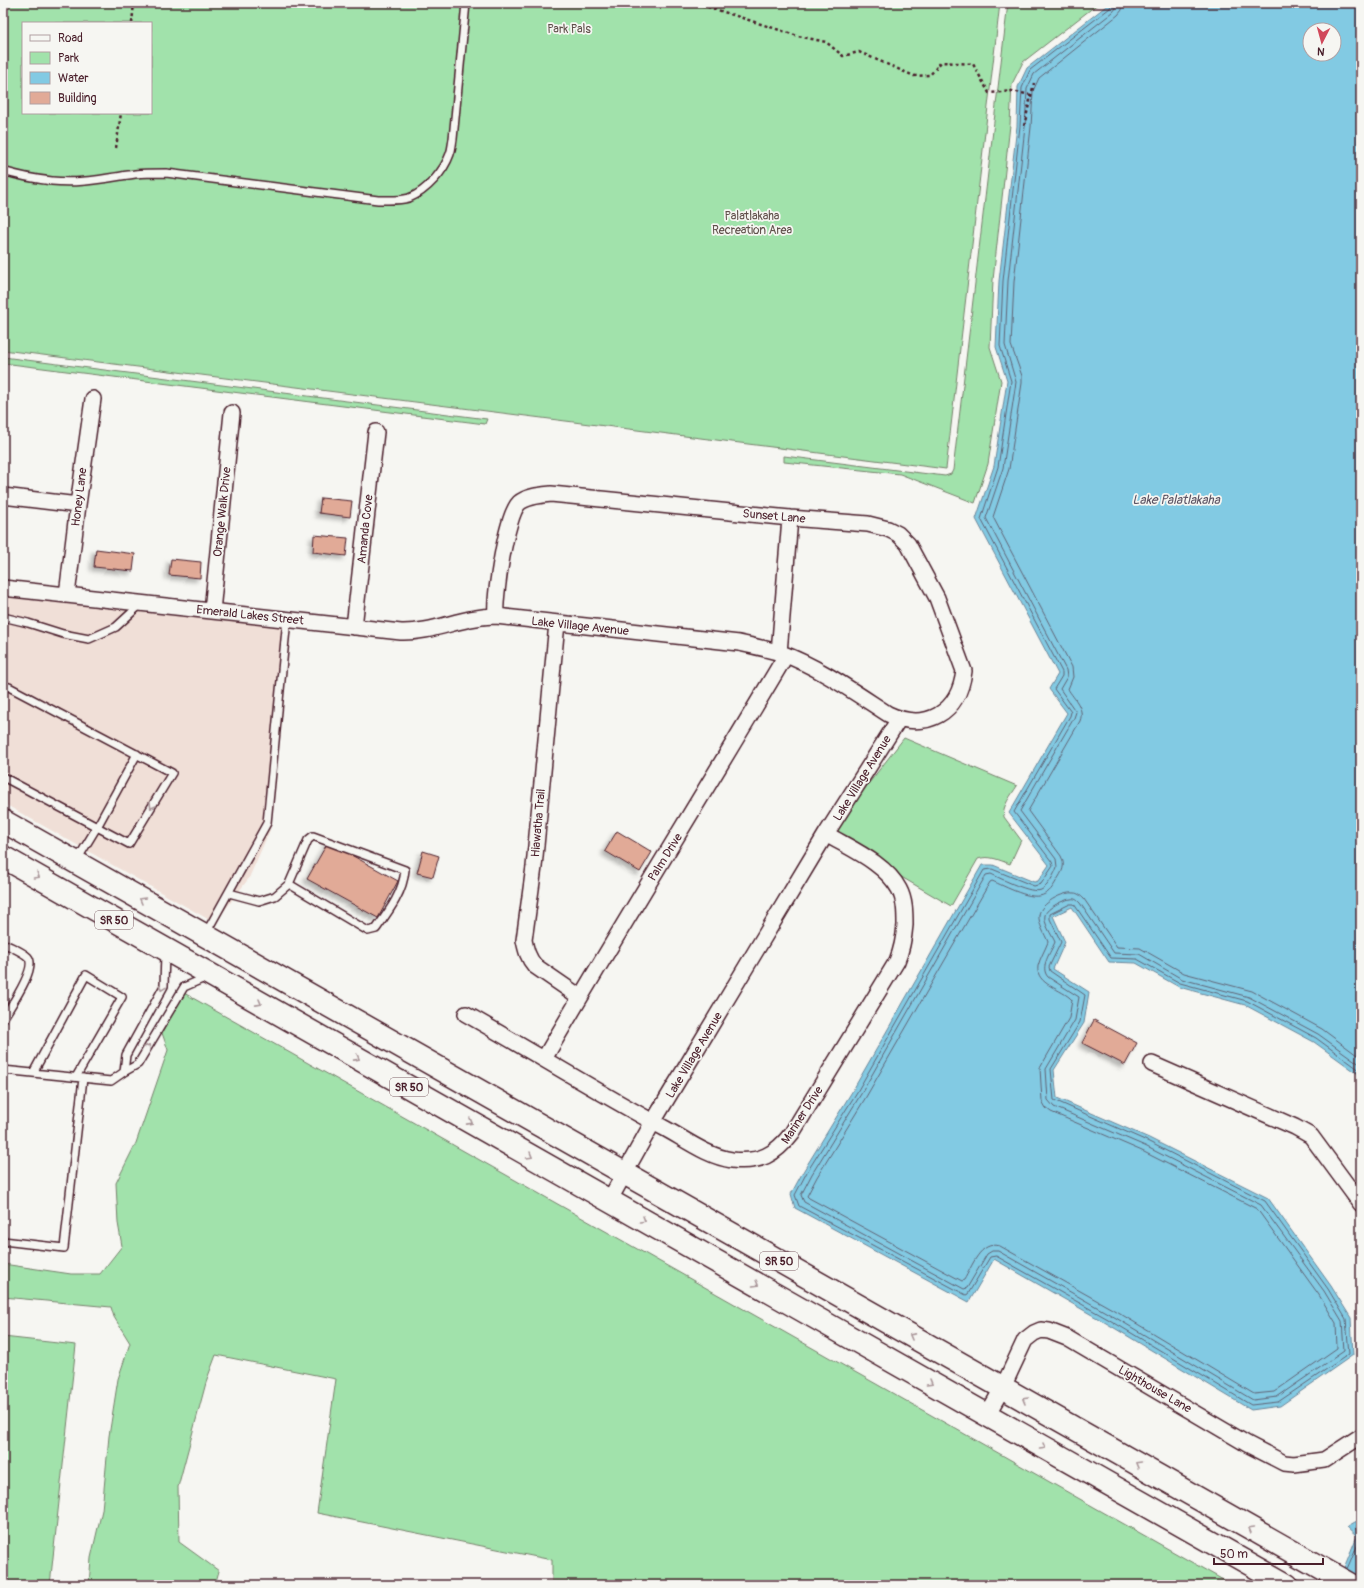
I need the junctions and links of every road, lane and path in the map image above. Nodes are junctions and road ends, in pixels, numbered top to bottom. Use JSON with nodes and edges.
{"nodes":[{"id":1,"x":134,"y":3,"type":"edge"},
{"id":2,"x":466,"y":3,"type":"edge"},
{"id":3,"x":696,"y":3,"type":"edge"},
{"id":4,"x":132,"y":22,"type":"edge"},
{"id":5,"x":1034,"y":83,"type":"dead end"},
{"id":6,"x":1031,"y":95,"type":"junction"},
{"id":7,"x":121,"y":114,"type":"edge"},
{"id":8,"x":1024,"y":126,"type":"dead end"},
{"id":9,"x":116,"y":148,"type":"dead end"},
{"id":10,"x":3,"y":171,"type":"edge"},
{"id":11,"x":93,"y":399,"type":"dead end"},
{"id":12,"x":232,"y":413,"type":"dead end"},
{"id":13,"x":376,"y":432,"type":"dead end"},
{"id":14,"x":3,"y":496,"type":"edge"},
{"id":15,"x":78,"y":505,"type":"junction"},
{"id":16,"x":790,"y":518,"type":"junction"},
{"id":17,"x":3,"y":588,"type":"edge"},
{"id":18,"x":67,"y":595,"type":"junction"},
{"id":19,"x":142,"y":603,"type":"junction"},
{"id":20,"x":212,"y":611,"type":"junction"},
{"id":21,"x":496,"y":616,"type":"junction"},
{"id":22,"x":3,"y":617,"type":"edge"},
{"id":23,"x":287,"y":619,"type":"junction"},
{"id":24,"x":557,"y":623,"type":"junction"},
{"id":25,"x":354,"y":627,"type":"junction"},
{"id":26,"x":783,"y":654,"type":"junction"},
{"id":27,"x":3,"y":686,"type":"edge"},
{"id":28,"x":899,"y":719,"type":"junction"},
{"id":29,"x":137,"y":754,"type":"junction"},
{"id":30,"x":3,"y":777,"type":"edge"},
{"id":31,"x":3,"y":821,"type":"edge"},
{"id":32,"x":97,"y":827,"type":"junction"},
{"id":33,"x":826,"y":834,"type":"junction"},
{"id":34,"x":3,"y":857,"type":"edge"},
{"id":35,"x":75,"y":862,"type":"junction"},
{"id":36,"x":289,"y":884,"type":"junction"},
{"id":37,"x":229,"y":893,"type":"junction"},
{"id":38,"x":204,"y":935,"type":"junction"},
{"id":39,"x":3,"y":943,"type":"edge"},
{"id":40,"x":165,"y":949,"type":"junction"},
{"id":41,"x":211,"y":975,"type":"junction"},
{"id":42,"x":580,"y":997,"type":"junction"},
{"id":43,"x":466,"y":1014,"type":"dead end"},
{"id":44,"x":3,"y":1019,"type":"edge"},
{"id":45,"x":544,"y":1059,"type":"junction"},
{"id":46,"x":1152,"y":1064,"type":"dead end"},
{"id":47,"x":3,"y":1070,"type":"edge"},
{"id":48,"x":124,"y":1072,"type":"junction"},
{"id":49,"x":33,"y":1073,"type":"junction"},
{"id":50,"x":80,"y":1078,"type":"junction"},
{"id":51,"x":653,"y":1122,"type":"junction"},
{"id":52,"x":624,"y":1173,"type":"junction"},
{"id":53,"x":609,"y":1201,"type":"junction"},
{"id":54,"x":1361,"y":1204,"type":"edge"},
{"id":55,"x":3,"y":1241,"type":"edge"},
{"id":56,"x":1003,"y":1387,"type":"junction"},
{"id":57,"x":987,"y":1415,"type":"junction"},
{"id":58,"x":1361,"y":1436,"type":"edge"},
{"id":59,"x":1287,"y":1585,"type":"edge"},
{"id":60,"x":1351,"y":1585,"type":"edge"}],
"edges":[{"from":1,"to":4,"type":"path"},
{"from":2,"to":10,"type":"lane"},
{"from":3,"to":6,"type":"path"},
{"from":5,"to":6,"type":"path"},
{"from":6,"to":8,"type":"path"},
{"from":7,"to":9,"type":"path"},
{"from":11,"to":15,"type":"street","name":"Honey Lane"},
{"from":12,"to":20,"type":"street","name":"Orange Walk Drive"},
{"from":13,"to":25,"type":"street","name":"Amanda Cove"},
{"from":14,"to":15,"type":"street"},
{"from":15,"to":18,"type":"street","name":"Honey Lane"},
{"from":16,"to":21,"type":"street","name":"Sunset Lane"},
{"from":16,"to":26,"type":"street","name":"Palm Drive"},
{"from":16,"to":28,"type":"street","name":"Sunset Lane"},
{"from":17,"to":18,"type":"street","name":"Emerald Lakes Street"},
{"from":18,"to":19,"type":"street","name":"Emerald Lakes Street"},
{"from":19,"to":20,"type":"street","name":"Emerald Lakes Street"},
{"from":19,"to":22,"type":"lane"},
{"from":20,"to":23,"type":"street","name":"Emerald Lakes Street"},
{"from":21,"to":24,"type":"street","name":"Lake Village Avenue"},
{"from":21,"to":25,"type":"street","name":"Emerald Lakes Street"},
{"from":23,"to":25,"type":"street","name":"Emerald Lakes Street"},
{"from":23,"to":37,"type":"lane"},
{"from":24,"to":26,"type":"street","name":"Lake Village Avenue"},
{"from":24,"to":42,"type":"street","name":"Hiawatha Trail"},
{"from":26,"to":28,"type":"street","name":"Lake Village Avenue"},
{"from":26,"to":42,"type":"street","name":"Palm Drive"},
{"from":27,"to":29,"type":"lane"},
{"from":28,"to":33,"type":"street","name":"Lake Village Avenue"},
{"from":29,"to":32,"type":"lane"},
{"from":29,"to":32,"type":"lane","one_way":true},
{"from":30,"to":32,"type":"lane"},
{"from":31,"to":35,"type":"highway","number":"SR 50"},
{"from":32,"to":35,"type":"lane"},
{"from":33,"to":51,"type":"street","name":"Lake Village Avenue"},
{"from":33,"to":51,"type":"street","name":"Mariner Drive"},
{"from":34,"to":40,"type":"highway","number":"SR 50","one_way":true},
{"from":38,"to":35,"type":"highway","number":"SR 50","one_way":true},
{"from":36,"to":36,"type":"lane"},
{"from":36,"to":37,"type":"lane"},
{"from":37,"to":38,"type":"lane"},
{"from":38,"to":52,"type":"highway","number":"SR 50"},
{"from":39,"to":44,"type":"lane"},
{"from":40,"to":41,"type":"highway","number":"SR 50"},
{"from":40,"to":48,"type":"lane","one_way":true},
{"from":48,"to":41,"type":"lane","one_way":true},
{"from":41,"to":53,"type":"highway","number":"SR 50","one_way":true},
{"from":42,"to":45,"type":"street","name":"Palm Drive"},
{"from":43,"to":45,"type":"street","name":"Mariner Drive"},
{"from":45,"to":51,"type":"street","name":"Mariner Drive"},
{"from":46,"to":54,"type":"street"},
{"from":47,"to":49,"type":"lane"},
{"from":48,"to":50,"type":"lane"},
{"from":49,"to":50,"type":"lane"},
{"from":49,"to":50,"type":"lane"},
{"from":50,"to":55,"type":"lane"},
{"from":51,"to":52,"type":"street","name":"Lake Village Avenue"},
{"from":52,"to":53,"type":"street","name":"Lake Village Avenue"},
{"from":56,"to":52,"type":"highway","number":"SR 50","one_way":true},
{"from":53,"to":57,"type":"highway","number":"SR 50","one_way":true},
{"from":56,"to":57,"type":"street","name":"Lighthouse Lane"},
{"from":56,"to":58,"type":"street","name":"Lighthouse Lane"},
{"from":60,"to":56,"type":"highway","number":"SR 50","one_way":true},
{"from":57,"to":59,"type":"highway","number":"SR 50","one_way":true}]}
